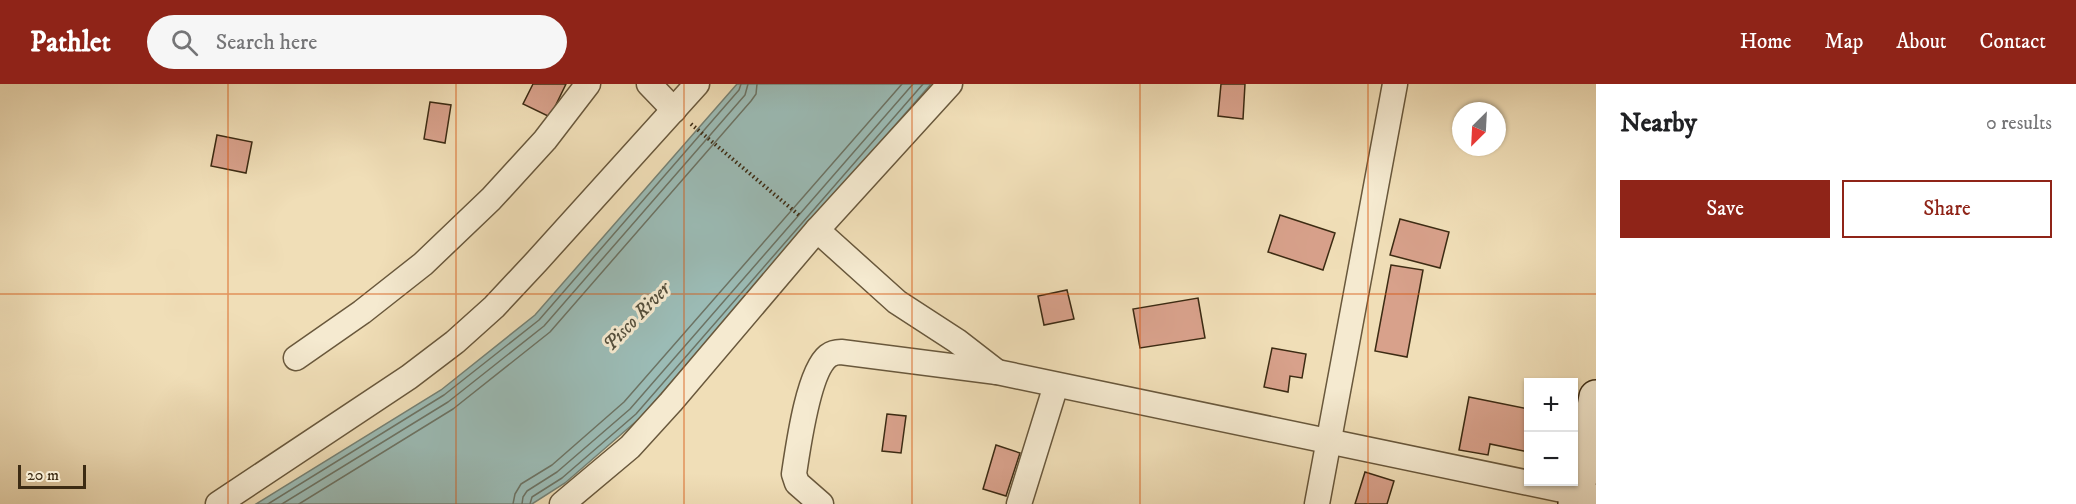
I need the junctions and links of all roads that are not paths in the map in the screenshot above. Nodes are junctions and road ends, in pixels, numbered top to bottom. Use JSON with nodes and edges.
{"nodes":[{"id":1,"x":588,"y":84,"type":"edge"},
{"id":2,"x":649,"y":84,"type":"edge"},
{"id":3,"x":697,"y":84,"type":"edge"},
{"id":4,"x":950,"y":84,"type":"edge"},
{"id":5,"x":1395,"y":84,"type":"edge"},
{"id":6,"x":682,"y":117,"type":"junction"},
{"id":7,"x":810,"y":224,"type":"junction"},
{"id":8,"x":296,"y":358,"type":"dead end"},
{"id":9,"x":997,"y":372,"type":"junction"},
{"id":10,"x":1056,"y":385,"type":"junction"},
{"id":11,"x":1596,"y":397,"type":"edge"},
{"id":12,"x":1329,"y":440,"type":"junction"},
{"id":13,"x":1583,"y":498,"type":"edge"},
{"id":14,"x":218,"y":504,"type":"edge"},
{"id":15,"x":562,"y":504,"type":"edge"},
{"id":16,"x":821,"y":504,"type":"edge"},
{"id":17,"x":1019,"y":504,"type":"edge"},
{"id":18,"x":1317,"y":504,"type":"edge"}],
"edges":[{"from":1,"to":8,"type":"street"},
{"from":2,"to":6,"type":"street"},
{"from":3,"to":6,"type":"street"},
{"from":4,"to":7,"type":"street"},
{"from":5,"to":12,"type":"street"},
{"from":6,"to":14,"type":"street"},
{"from":7,"to":9,"type":"street"},
{"from":7,"to":15,"type":"street"},
{"from":9,"to":10,"type":"street"},
{"from":9,"to":16,"type":"street"},
{"from":10,"to":12,"type":"street"},
{"from":10,"to":17,"type":"street"},
{"from":11,"to":13,"type":"street"},
{"from":12,"to":13,"type":"street"},
{"from":12,"to":18,"type":"street"}]}
